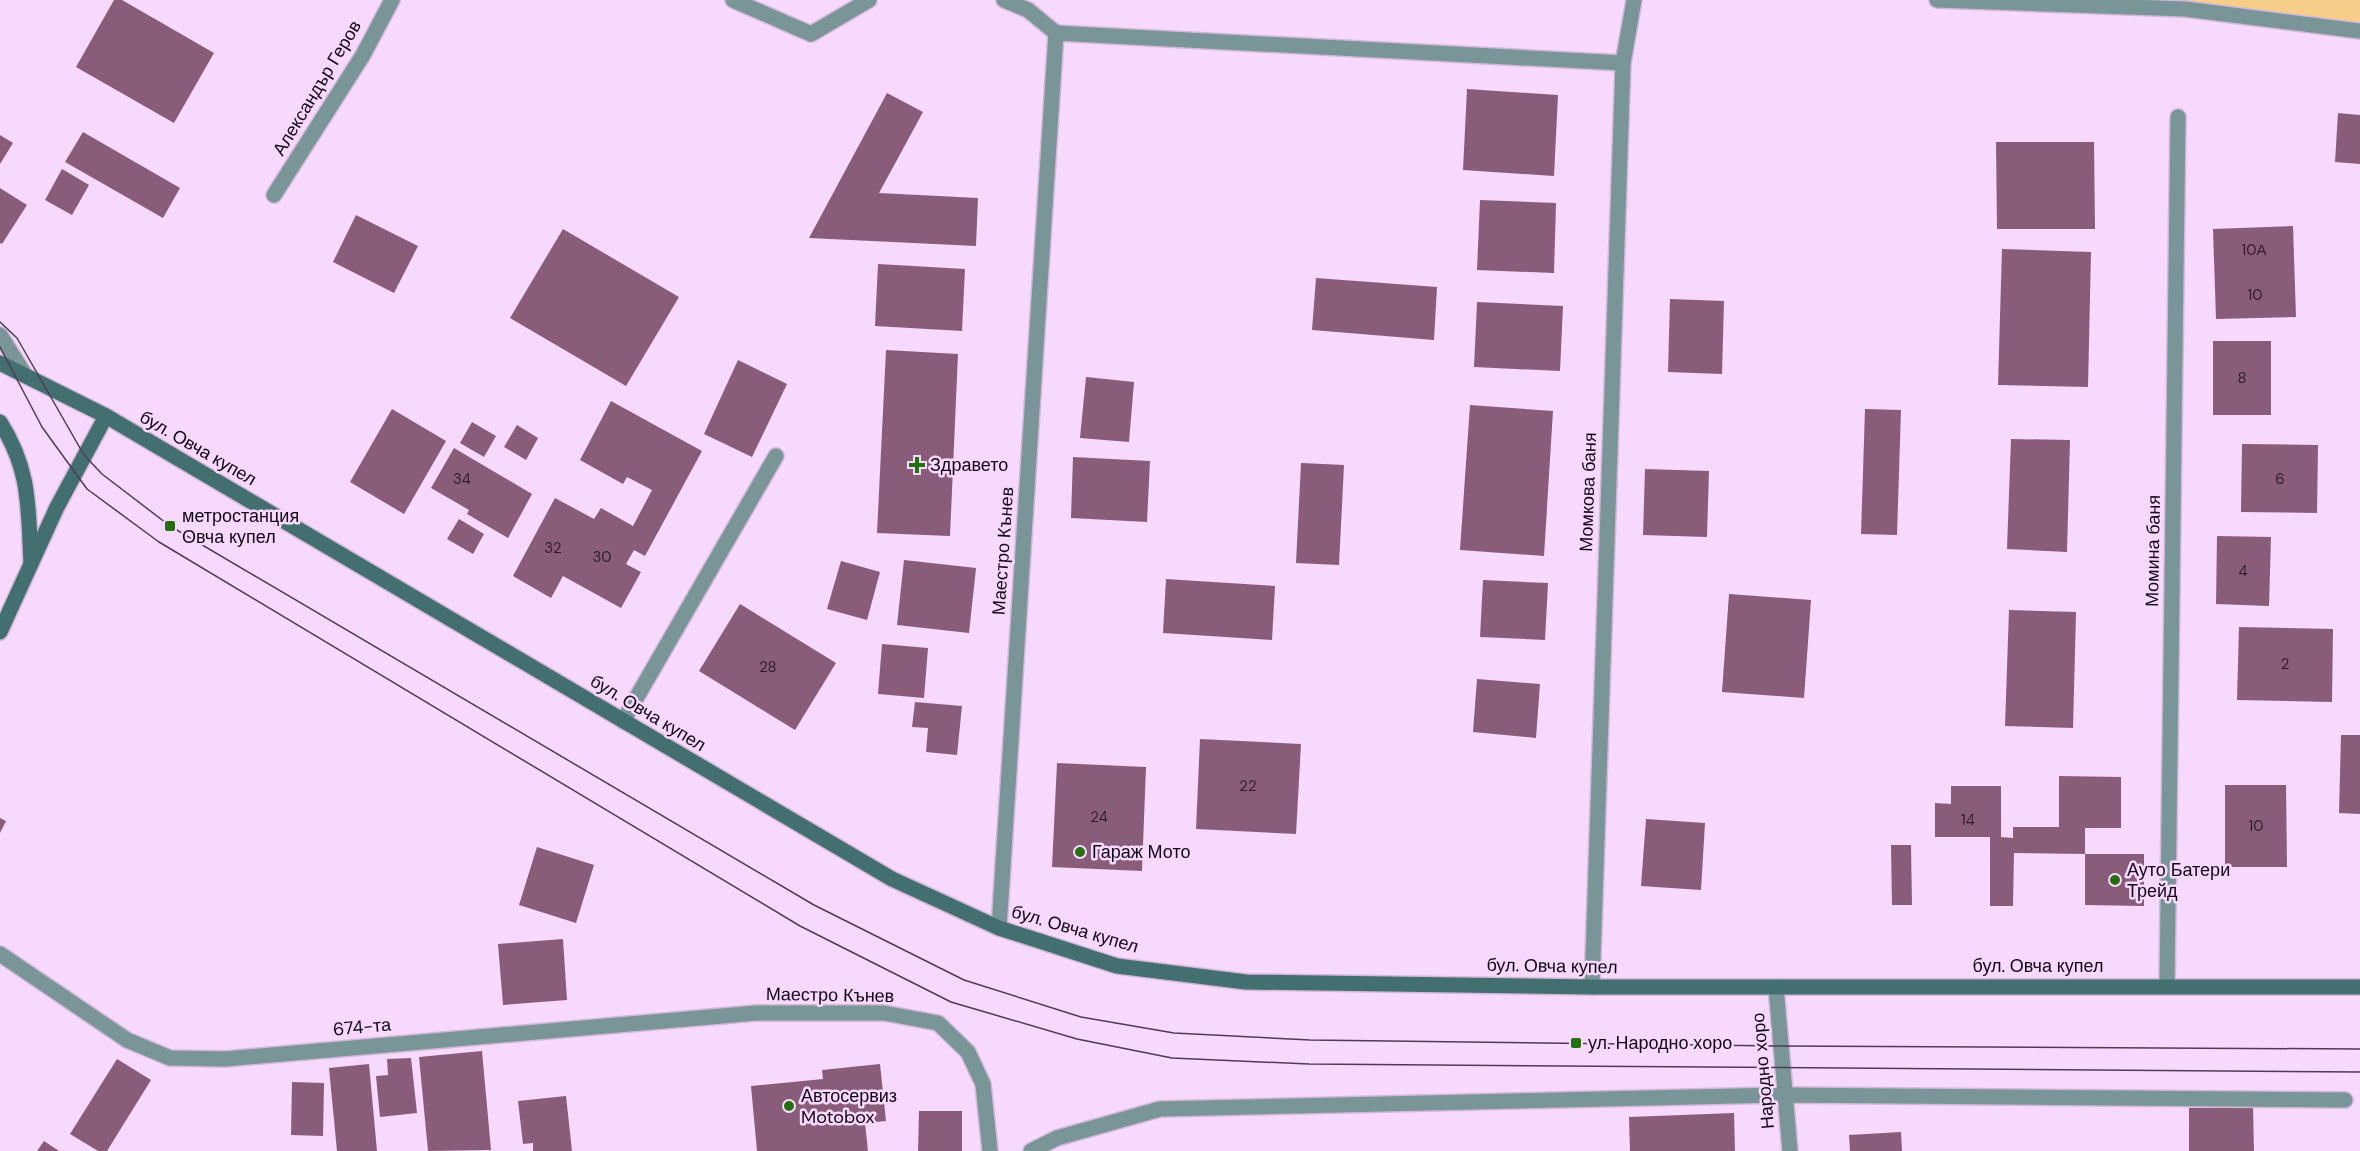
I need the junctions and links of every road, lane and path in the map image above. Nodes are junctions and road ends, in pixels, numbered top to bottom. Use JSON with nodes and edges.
{"nodes":[{"id":1,"x":392,"y":0,"type":"edge"},
{"id":2,"x":733,"y":0,"type":"edge"},
{"id":3,"x":868,"y":0,"type":"edge"},
{"id":4,"x":1004,"y":0,"type":"edge"},
{"id":5,"x":1634,"y":0,"type":"edge"},
{"id":6,"x":1937,"y":0,"type":"edge"},
{"id":7,"x":2360,"y":31,"type":"edge"},
{"id":8,"x":1056,"y":33,"type":"junction"},
{"id":9,"x":1623,"y":63,"type":"junction"},
{"id":10,"x":2178,"y":117,"type":"dead end"},
{"id":11,"x":274,"y":195,"type":"dead end"},
{"id":12,"x":0,"y":335,"type":"edge"},
{"id":13,"x":0,"y":363,"type":"edge"},
{"id":14,"x":25,"y":375,"type":"junction"},
{"id":15,"x":106,"y":416,"type":"junction"},
{"id":16,"x":0,"y":422,"type":"edge"},
{"id":17,"x":776,"y":456,"type":"dead end"},
{"id":18,"x":31,"y":566,"type":"junction"},
{"id":19,"x":0,"y":632,"type":"edge"},
{"id":20,"x":624,"y":721,"type":"junction"},
{"id":21,"x":999,"y":928,"type":"junction"},
{"id":22,"x":0,"y":954,"type":"edge"},
{"id":23,"x":2167,"y":985,"type":"junction"},
{"id":24,"x":1592,"y":987,"type":"junction"},
{"id":25,"x":1776,"y":987,"type":"junction"},
{"id":26,"x":2360,"y":987,"type":"edge"},
{"id":27,"x":756,"y":1013,"type":"joint"},
{"id":28,"x":1784,"y":1095,"type":"junction"},
{"id":29,"x":2345,"y":1101,"type":"dead end"},
{"id":30,"x":990,"y":1151,"type":"edge"},
{"id":31,"x":1031,"y":1151,"type":"edge"},
{"id":32,"x":1790,"y":1151,"type":"edge"}],
"edges":[{"from":1,"to":11,"type":"street","name":"Александър Геров"},
{"from":2,"to":3,"type":"street"},
{"from":4,"to":8,"type":"street"},
{"from":5,"to":9,"type":"street","name":"Момкова баня"},
{"from":6,"to":7,"type":"street"},
{"from":8,"to":9,"type":"street"},
{"from":8,"to":21,"type":"street","name":"Маестро Кънев"},
{"from":9,"to":24,"type":"street","name":"Момкова баня"},
{"from":10,"to":23,"type":"street","name":"Момина баня"},
{"from":12,"to":14,"type":"street"},
{"from":13,"to":14,"type":"main road","name":"бул. Овча купел"},
{"from":14,"to":15,"type":"main road","name":"бул. Овча купел"},
{"from":15,"to":18,"type":"main road"},
{"from":15,"to":20,"type":"main road","name":"бул. Овча купел"},
{"from":16,"to":18,"type":"main road"},
{"from":17,"to":20,"type":"street"},
{"from":18,"to":19,"type":"main road"},
{"from":20,"to":21,"type":"main road","name":"бул. Овча купел"},
{"from":21,"to":24,"type":"main road","name":"бул. Овча купел"},
{"from":22,"to":27,"type":"street","name":"674-та"},
{"from":23,"to":25,"type":"main road","name":"бул. Овча купел"},
{"from":23,"to":26,"type":"main road","name":"бул. Овча купел"},
{"from":24,"to":25,"type":"main road","name":"бул. Овча купел"},
{"from":25,"to":28,"type":"street","name":"Народно хоро"},
{"from":27,"to":30,"type":"street","name":"Маестро Кънев"},
{"from":28,"to":29,"type":"street"},
{"from":28,"to":31,"type":"street"},
{"from":28,"to":32,"type":"street","name":"Народно хоро"}]}
